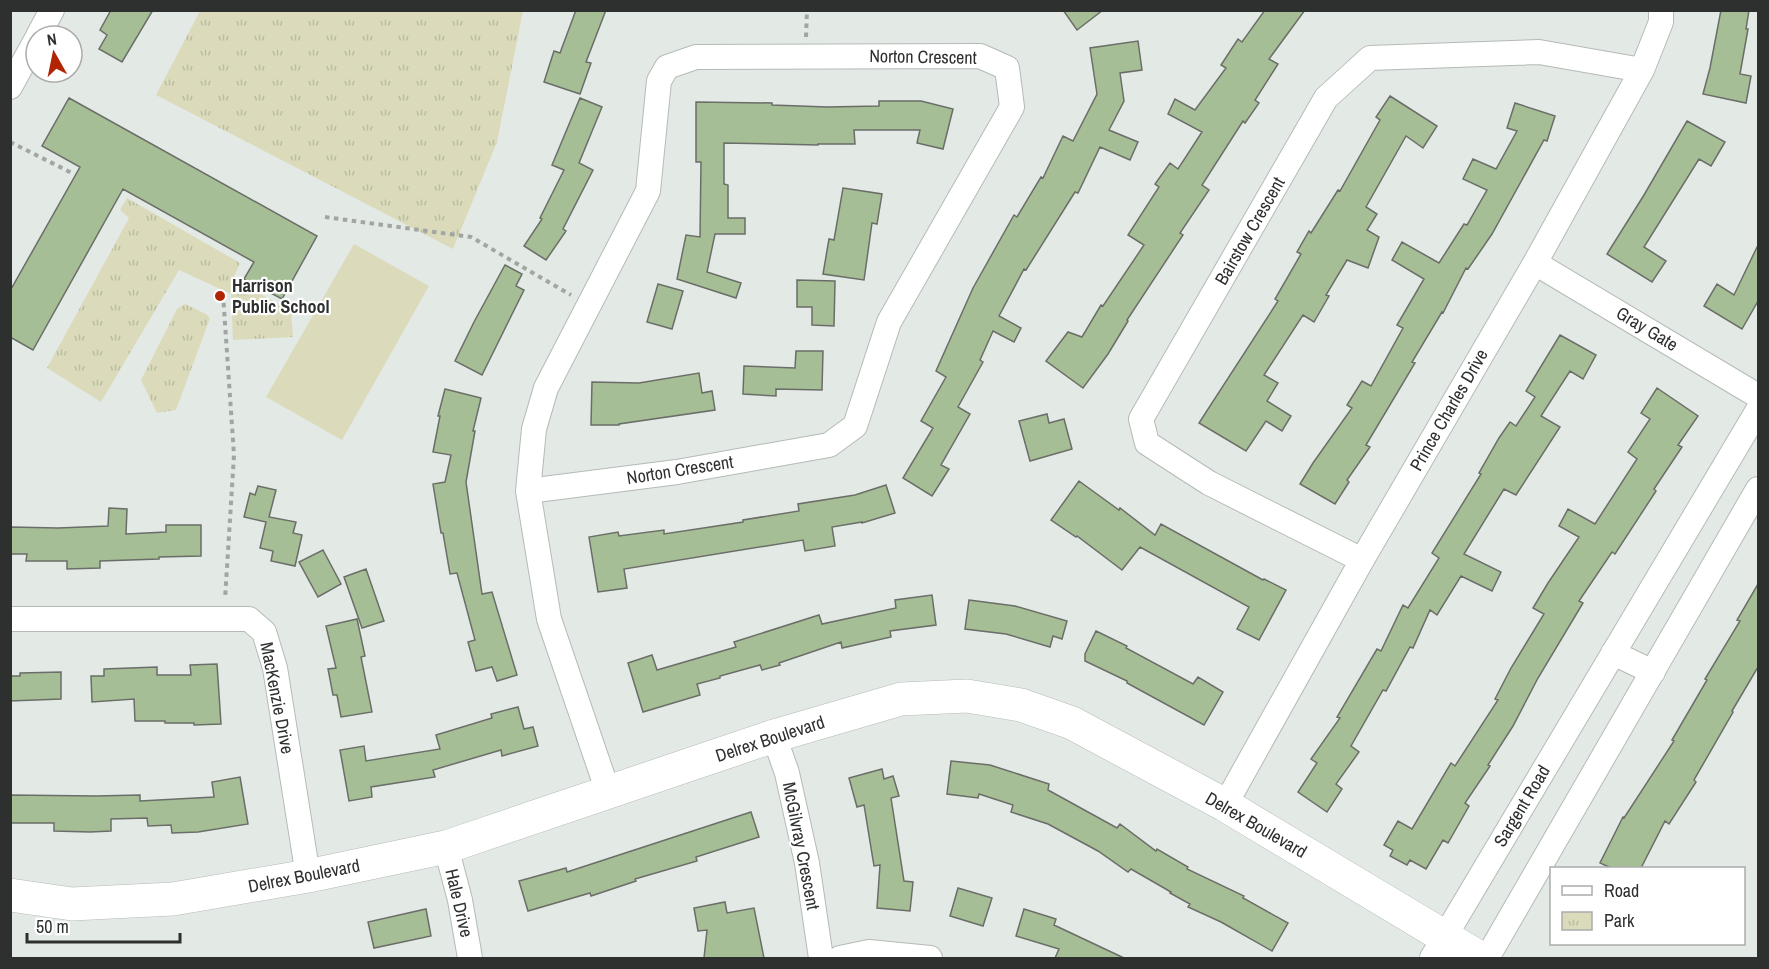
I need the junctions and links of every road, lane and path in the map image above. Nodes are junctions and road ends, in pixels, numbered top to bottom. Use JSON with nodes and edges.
{"nodes":[{"id":1,"x":52,"y":10,"type":"edge"},
{"id":2,"x":1662,"y":10,"type":"edge"},
{"id":3,"x":44,"y":24,"type":"edge"},
{"id":4,"x":24,"y":62,"type":"edge"},
{"id":5,"x":1642,"y":70,"type":"junction"},
{"id":6,"x":10,"y":87,"type":"edge"},
{"id":7,"x":10,"y":142,"type":"edge"},
{"id":8,"x":72,"y":173,"type":"dead end"},
{"id":9,"x":325,"y":217,"type":"dead end"},
{"id":10,"x":1535,"y":263,"type":"junction"},
{"id":11,"x":223,"y":294,"type":"dead end"},
{"id":12,"x":588,"y":305,"type":"junction"},
{"id":13,"x":1758,"y":396,"type":"edge"},
{"id":14,"x":1758,"y":410,"type":"edge"},
{"id":15,"x":1758,"y":489,"type":"edge"},
{"id":16,"x":528,"y":491,"type":"junction"},
{"id":17,"x":1362,"y":560,"type":"junction"},
{"id":18,"x":10,"y":619,"type":"edge"},
{"id":19,"x":224,"y":619,"type":"junction"},
{"id":20,"x":1613,"y":653,"type":"junction"},
{"id":21,"x":1653,"y":672,"type":"junction"},
{"id":22,"x":774,"y":736,"type":"junction"},
{"id":23,"x":608,"y":792,"type":"junction"},
{"id":24,"x":1225,"y":805,"type":"junction"},
{"id":25,"x":446,"y":847,"type":"junction"},
{"id":26,"x":308,"y":876,"type":"junction"},
{"id":27,"x":10,"y":895,"type":"edge"},
{"id":28,"x":1438,"y":948,"type":"edge"},
{"id":29,"x":470,"y":958,"type":"edge"},
{"id":30,"x":821,"y":958,"type":"edge"},
{"id":31,"x":840,"y":958,"type":"edge"},
{"id":32,"x":930,"y":958,"type":"edge"},
{"id":33,"x":1480,"y":958,"type":"edge"},
{"id":34,"x":1487,"y":958,"type":"edge"}],
"edges":[{"from":1,"to":3,"type":"street"},
{"from":2,"to":5,"type":"street","name":"Prince Charles Drive"},
{"from":4,"to":6,"type":"street"},
{"from":5,"to":10,"type":"street","name":"Prince Charles Drive"},
{"from":5,"to":17,"type":"street","name":"Bairstow Crescent"},
{"from":7,"to":8,"type":"path"},
{"from":9,"to":12,"type":"path"},
{"from":10,"to":13,"type":"street","name":"Gray Gate"},
{"from":10,"to":17,"type":"street","name":"Prince Charles Drive"},
{"from":11,"to":19,"type":"path"},
{"from":12,"to":16,"type":"street","name":"Norton Crescent"},
{"from":12,"to":16,"type":"street","name":"Norton Crescent"},
{"from":14,"to":20,"type":"street","name":"Sargent Road"},
{"from":15,"to":21,"type":"street"},
{"from":16,"to":23,"type":"street","name":"Norton Crescent"},
{"from":17,"to":24,"type":"street","name":"Prince Charles Drive"},
{"from":18,"to":19,"type":"street","name":"MacKenzie Drive"},
{"from":19,"to":26,"type":"street","name":"MacKenzie Drive"},
{"from":20,"to":21,"type":"street"},
{"from":20,"to":28,"type":"street","name":"Sargent Road"},
{"from":21,"to":34,"type":"street"},
{"from":22,"to":23,"type":"street","name":"Delrex Boulevard"},
{"from":22,"to":24,"type":"street","name":"Delrex Boulevard"},
{"from":22,"to":30,"type":"street","name":"McGilvray Crescent"},
{"from":23,"to":25,"type":"street","name":"Delrex Boulevard"},
{"from":24,"to":28,"type":"street","name":"Delrex Boulevard"},
{"from":25,"to":26,"type":"street","name":"Delrex Boulevard"},
{"from":25,"to":29,"type":"street","name":"Hale Drive"},
{"from":26,"to":27,"type":"street","name":"Delrex Boulevard"},
{"from":28,"to":33,"type":"street","name":"Delrex Boulevard"},
{"from":31,"to":32,"type":"street"}]}
